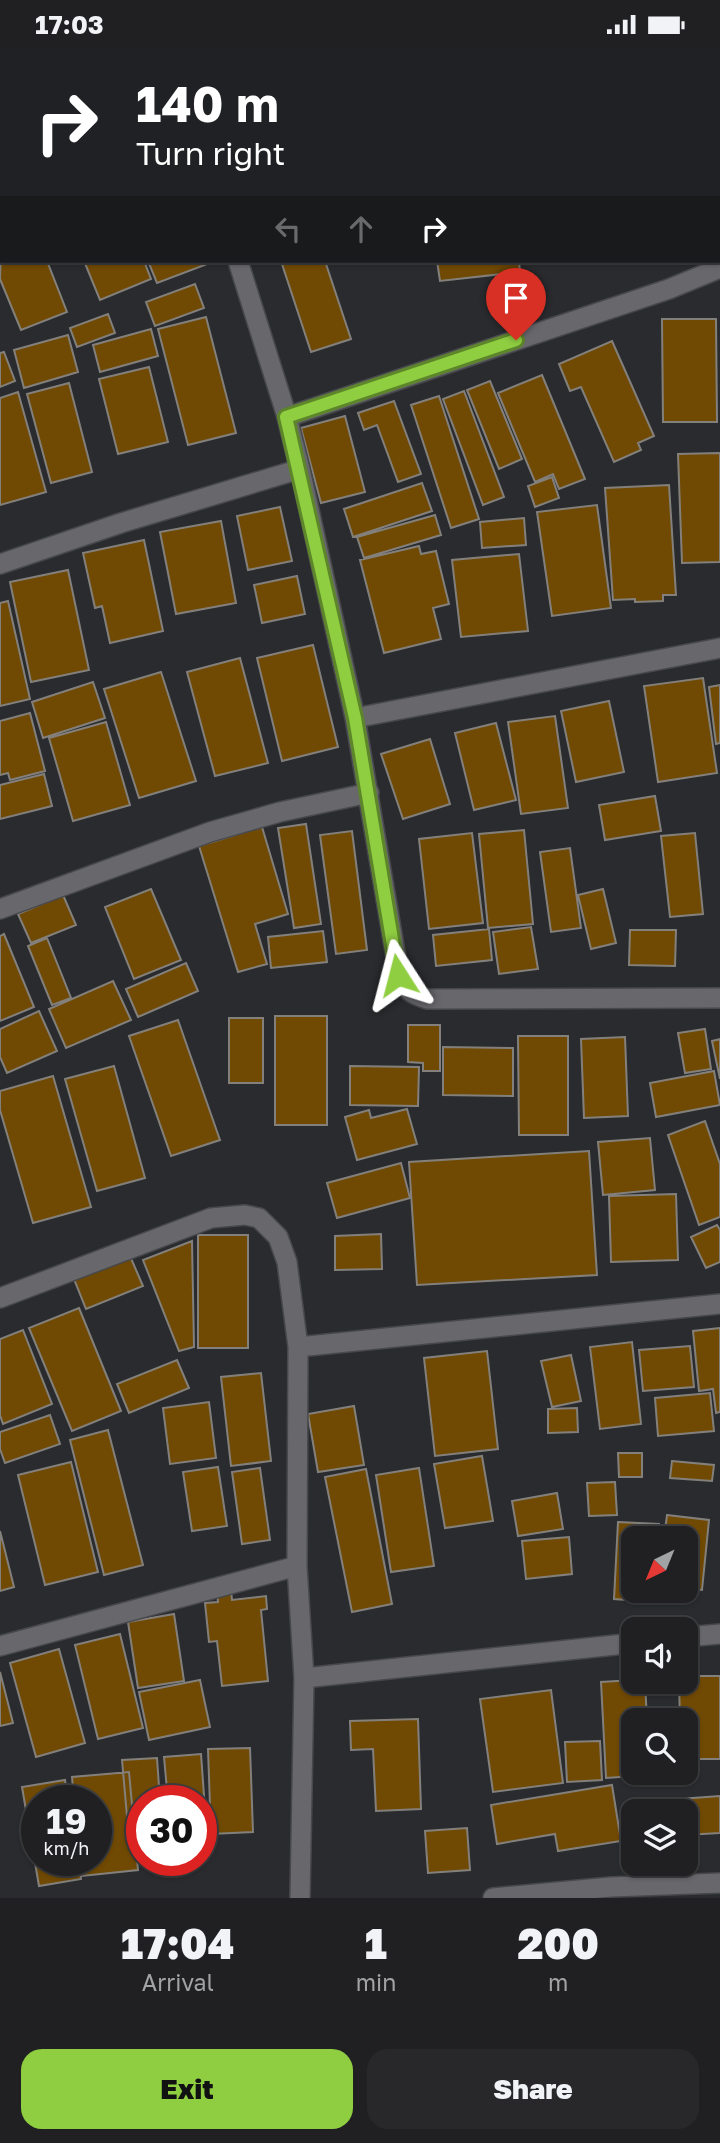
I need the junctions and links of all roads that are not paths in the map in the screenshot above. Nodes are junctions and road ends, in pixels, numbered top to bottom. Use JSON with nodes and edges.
{"nodes":[{"id":1,"x":239,"y":263,"type":"edge"},
{"id":2,"x":720,"y":268,"type":"edge"},
{"id":3,"x":286,"y":417,"type":"junction"},
{"id":4,"x":300,"y":469,"type":"junction"},
{"id":5,"x":0,"y":564,"type":"edge"},
{"id":6,"x":720,"y":648,"type":"edge"},
{"id":7,"x":355,"y":718,"type":"junction"},
{"id":8,"x":369,"y":793,"type":"junction"},
{"id":9,"x":0,"y":909,"type":"edge"},
{"id":10,"x":720,"y":998,"type":"edge"},
{"id":11,"x":0,"y":1298,"type":"edge"},
{"id":12,"x":720,"y":1304,"type":"edge"},
{"id":13,"x":298,"y":1347,"type":"junction"},
{"id":14,"x":297,"y":1566,"type":"junction"},
{"id":15,"x":720,"y":1634,"type":"edge"},
{"id":16,"x":698,"y":1636,"type":"edge"},
{"id":17,"x":621,"y":1644,"type":"edge"},
{"id":18,"x":0,"y":1646,"type":"edge"},
{"id":19,"x":304,"y":1678,"type":"junction"},
{"id":20,"x":720,"y":1883,"type":"edge"},
{"id":21,"x":300,"y":1898,"type":"edge"},
{"id":22,"x":493,"y":1898,"type":"edge"}],
"edges":[{"from":1,"to":3,"type":"street"},
{"from":2,"to":3,"type":"street"},
{"from":3,"to":4,"type":"street"},
{"from":4,"to":5,"type":"street"},
{"from":4,"to":7,"type":"street"},
{"from":6,"to":7,"type":"street"},
{"from":7,"to":8,"type":"street"},
{"from":8,"to":9,"type":"street"},
{"from":8,"to":10,"type":"street"},
{"from":11,"to":13,"type":"street"},
{"from":12,"to":13,"type":"street"},
{"from":13,"to":14,"type":"street"},
{"from":14,"to":18,"type":"street"},
{"from":14,"to":19,"type":"street"},
{"from":15,"to":16,"type":"street"},
{"from":17,"to":19,"type":"street"},
{"from":19,"to":21,"type":"street"},
{"from":20,"to":22,"type":"street"}]}
